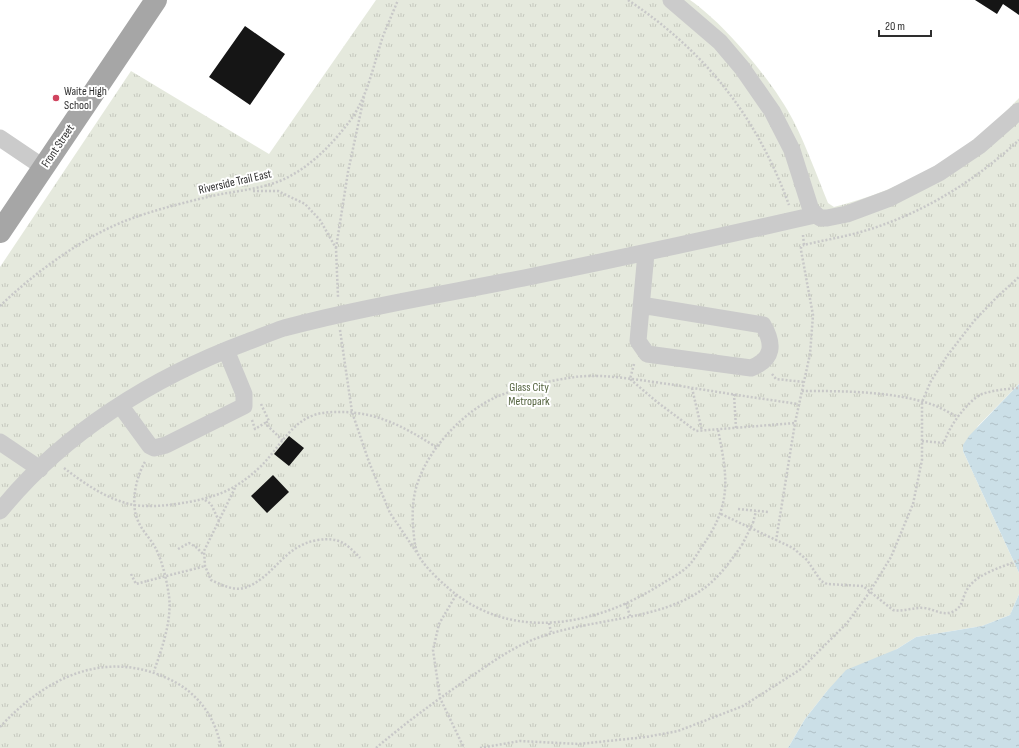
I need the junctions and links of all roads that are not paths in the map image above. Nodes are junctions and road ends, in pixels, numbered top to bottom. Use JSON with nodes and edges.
{"nodes":[{"id":1,"x":156,"y":0,"type":"edge"},
{"id":2,"x":671,"y":0,"type":"edge"},
{"id":3,"x":1019,"y":111,"type":"edge"},
{"id":4,"x":0,"y":138,"type":"edge"},
{"id":5,"x":43,"y":167,"type":"junction"},
{"id":6,"x":815,"y":215,"type":"junction"},
{"id":7,"x":0,"y":232,"type":"edge"},
{"id":8,"x":646,"y":253,"type":"junction"},
{"id":9,"x":641,"y":304,"type":"junction"},
{"id":10,"x":226,"y":350,"type":"junction"},
{"id":11,"x":120,"y":405,"type":"junction"},
{"id":12,"x":0,"y":442,"type":"edge"},
{"id":13,"x":46,"y":464,"type":"junction"},
{"id":14,"x":0,"y":511,"type":"edge"}],
"edges":[{"from":1,"to":5,"type":"main road","name":"Front Street"},
{"from":2,"to":6,"type":"street"},
{"from":3,"to":6,"type":"street"},
{"from":4,"to":5,"type":"street"},
{"from":5,"to":7,"type":"main road","name":"Front Street"},
{"from":6,"to":8,"type":"street"},
{"from":8,"to":9,"type":"street"},
{"from":8,"to":10,"type":"street"},
{"from":9,"to":9,"type":"street"},
{"from":10,"to":11,"type":"street"},
{"from":10,"to":11,"type":"street"},
{"from":11,"to":13,"type":"street"},
{"from":12,"to":13,"type":"street"},
{"from":13,"to":14,"type":"street"}]}
